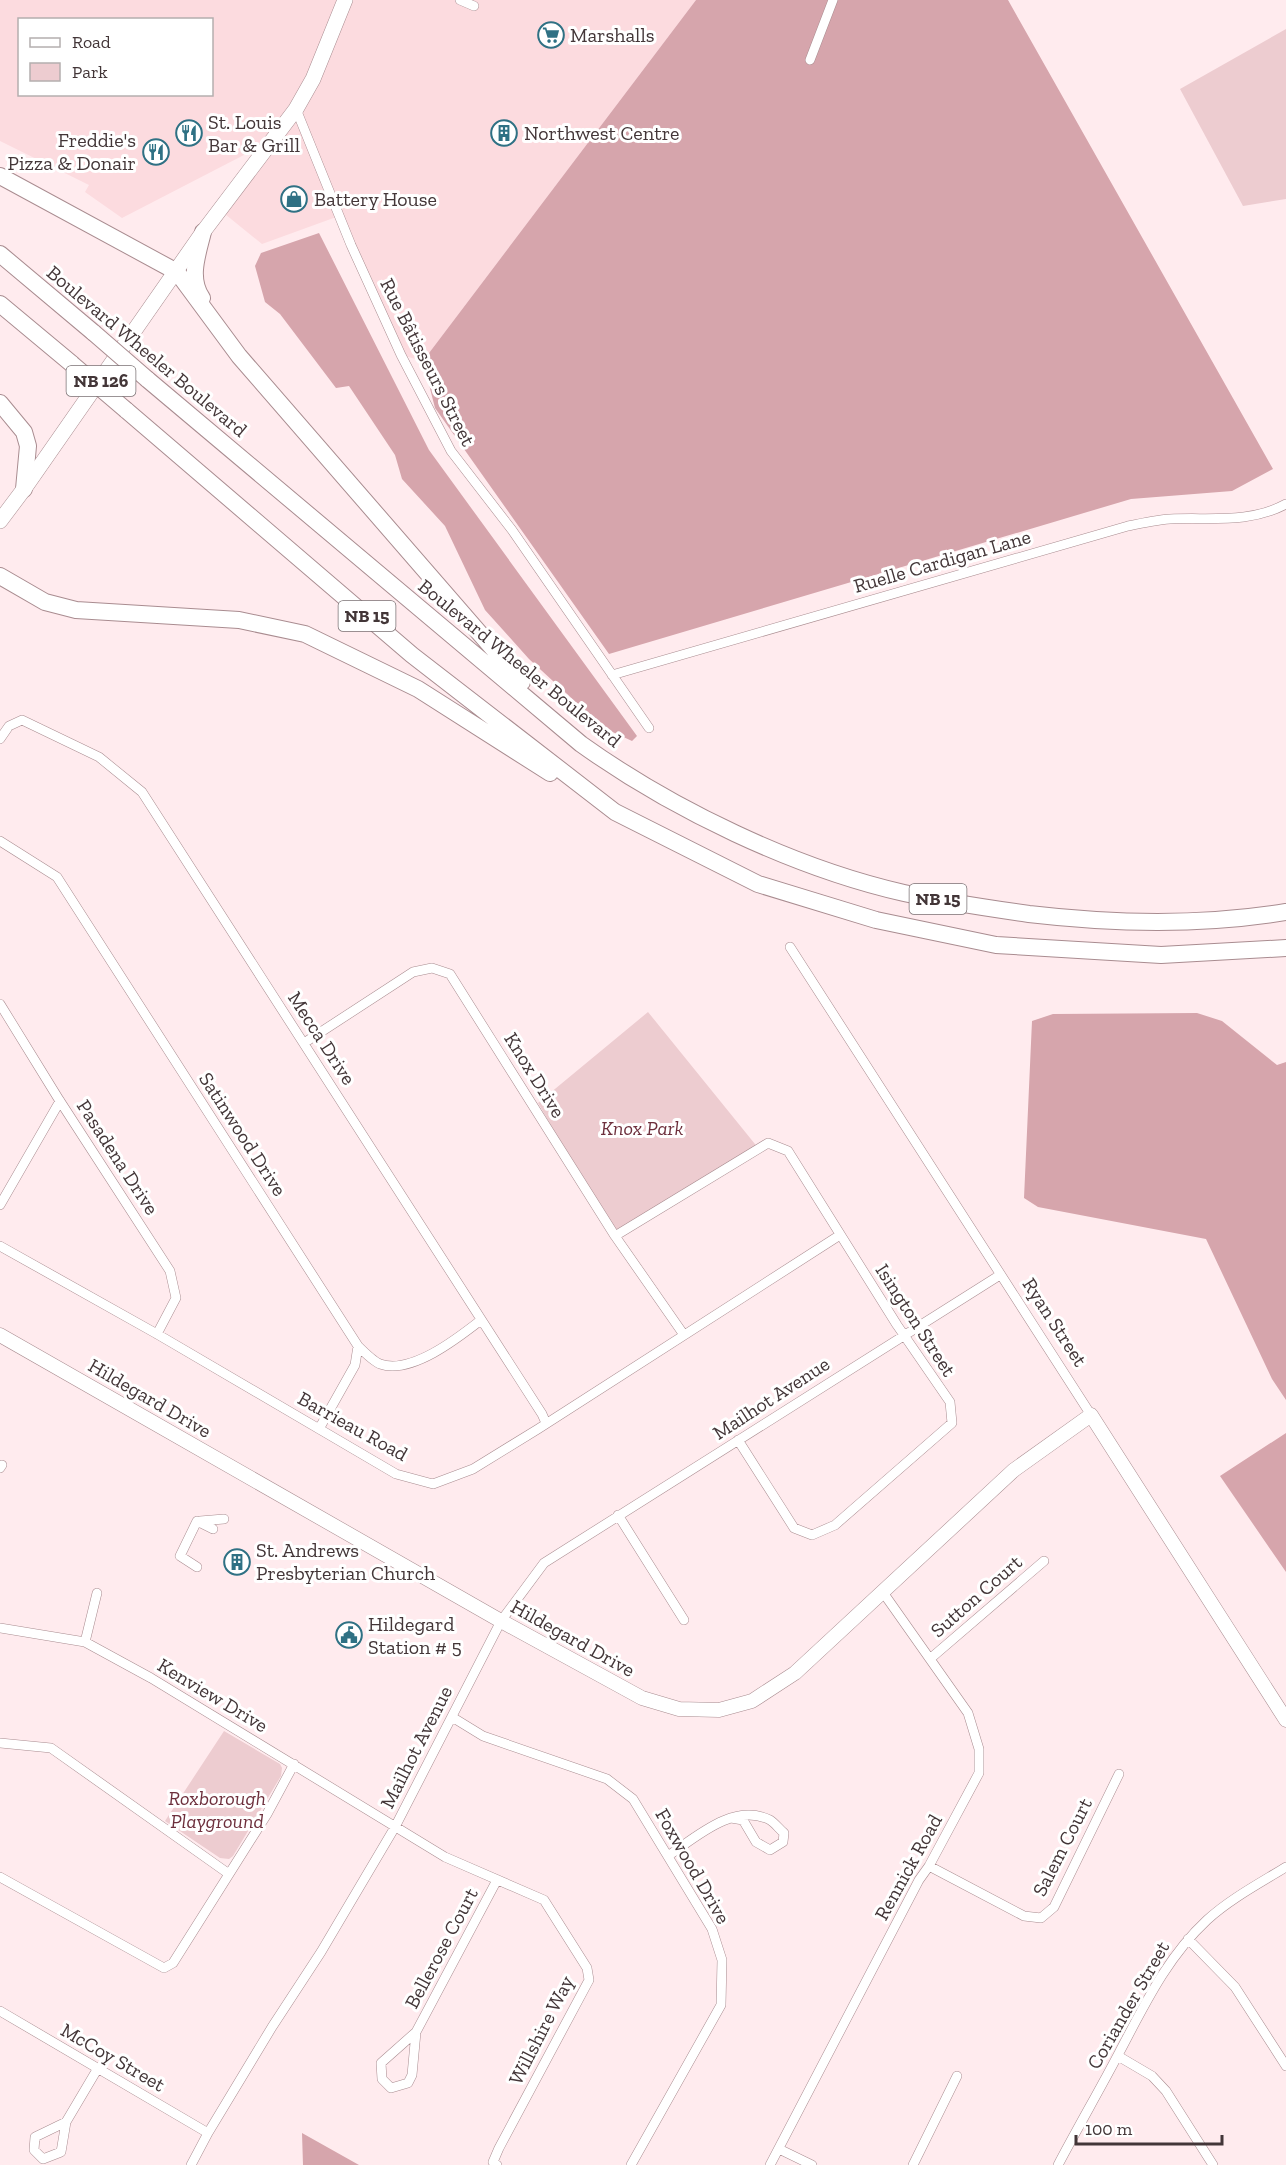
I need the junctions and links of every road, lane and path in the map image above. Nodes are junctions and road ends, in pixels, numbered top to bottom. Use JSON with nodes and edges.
{"nodes":[{"id":1,"x":460,"y":0,"type":"edge"},
{"id":2,"x":833,"y":0,"type":"edge"},
{"id":3,"x":343,"y":2,"type":"edge"},
{"id":4,"x":474,"y":6,"type":"dead end"},
{"id":5,"x":810,"y":60,"type":"dead end"},
{"id":6,"x":296,"y":109,"type":"junction"},
{"id":7,"x":0,"y":176,"type":"edge"},
{"id":8,"x":203,"y":232,"type":"junction"},
{"id":9,"x":0,"y":254,"type":"edge"},
{"id":10,"x":177,"y":272,"type":"junction"},
{"id":11,"x":0,"y":304,"type":"edge"},
{"id":12,"x":259,"y":376,"type":"junction"},
{"id":13,"x":0,"y":403,"type":"edge"},
{"id":14,"x":20,"y":494,"type":"junction"},
{"id":15,"x":1286,"y":504,"type":"edge"},
{"id":16,"x":0,"y":510,"type":"edge"},
{"id":17,"x":0,"y":521,"type":"edge"},
{"id":18,"x":0,"y":576,"type":"edge"},
{"id":19,"x":0,"y":588,"type":"edge"},
{"id":20,"x":30,"y":593,"type":"junction"},
{"id":21,"x":612,"y":675,"type":"junction"},
{"id":22,"x":649,"y":728,"type":"dead end"},
{"id":23,"x":0,"y":739,"type":"edge"},
{"id":24,"x":615,"y":768,"type":"junction"},
{"id":25,"x":615,"y":812,"type":"junction"},
{"id":26,"x":0,"y":840,"type":"edge"},
{"id":27,"x":1286,"y":912,"type":"edge"},
{"id":28,"x":790,"y":947,"type":"dead end"},
{"id":29,"x":1286,"y":948,"type":"edge"},
{"id":30,"x":0,"y":1004,"type":"edge"},
{"id":31,"x":304,"y":1043,"type":"junction"},
{"id":32,"x":60,"y":1101,"type":"junction"},
{"id":33,"x":0,"y":1206,"type":"edge"},
{"id":34,"x":840,"y":1235,"type":"junction"},
{"id":35,"x":615,"y":1236,"type":"junction"},
{"id":36,"x":0,"y":1246,"type":"edge"},
{"id":37,"x":1000,"y":1275,"type":"junction"},
{"id":38,"x":481,"y":1320,"type":"junction"},
{"id":39,"x":158,"y":1334,"type":"junction"},
{"id":40,"x":0,"y":1335,"type":"edge"},
{"id":41,"x":684,"y":1335,"type":"junction"},
{"id":42,"x":905,"y":1335,"type":"junction"},
{"id":43,"x":358,"y":1346,"type":"junction"},
{"id":44,"x":1091,"y":1415,"type":"junction"},
{"id":45,"x":546,"y":1423,"type":"junction"},
{"id":46,"x":319,"y":1429,"type":"junction"},
{"id":47,"x":738,"y":1440,"type":"junction"},
{"id":48,"x":618,"y":1515,"type":"junction"},
{"id":49,"x":224,"y":1519,"type":"dead end"},
{"id":50,"x":198,"y":1521,"type":"junction"},
{"id":51,"x":213,"y":1529,"type":"dead end"},
{"id":52,"x":1044,"y":1561,"type":"dead end"},
{"id":53,"x":197,"y":1567,"type":"dead end"},
{"id":54,"x":882,"y":1591,"type":"junction"},
{"id":55,"x":97,"y":1593,"type":"dead end"},
{"id":56,"x":684,"y":1620,"type":"dead end"},
{"id":57,"x":501,"y":1621,"type":"junction"},
{"id":58,"x":0,"y":1628,"type":"edge"},
{"id":59,"x":85,"y":1642,"type":"junction"},
{"id":60,"x":931,"y":1659,"type":"junction"},
{"id":61,"x":452,"y":1717,"type":"junction"},
{"id":62,"x":1286,"y":1720,"type":"edge"},
{"id":63,"x":0,"y":1743,"type":"edge"},
{"id":64,"x":294,"y":1764,"type":"junction"},
{"id":65,"x":1119,"y":1774,"type":"dead end"},
{"id":66,"x":731,"y":1818,"type":"junction"},
{"id":67,"x":395,"y":1827,"type":"junction"},
{"id":68,"x":668,"y":1856,"type":"junction"},
{"id":69,"x":929,"y":1866,"type":"junction"},
{"id":70,"x":1286,"y":1867,"type":"edge"},
{"id":71,"x":229,"y":1874,"type":"junction"},
{"id":72,"x":0,"y":1876,"type":"edge"},
{"id":73,"x":497,"y":1880,"type":"junction"},
{"id":74,"x":1188,"y":1939,"type":"junction"},
{"id":75,"x":0,"y":2011,"type":"edge"},
{"id":76,"x":416,"y":2032,"type":"junction"},
{"id":77,"x":1118,"y":2056,"type":"junction"},
{"id":78,"x":1286,"y":2066,"type":"edge"},
{"id":79,"x":98,"y":2068,"type":"junction"},
{"id":80,"x":957,"y":2076,"type":"dead end"},
{"id":81,"x":66,"y":2122,"type":"dead end"},
{"id":82,"x":208,"y":2133,"type":"junction"},
{"id":83,"x":779,"y":2149,"type":"junction"},
{"id":84,"x":191,"y":2165,"type":"edge"},
{"id":85,"x":497,"y":2165,"type":"edge"},
{"id":86,"x":631,"y":2165,"type":"edge"},
{"id":87,"x":770,"y":2165,"type":"edge"},
{"id":88,"x":812,"y":2165,"type":"edge"},
{"id":89,"x":913,"y":2165,"type":"edge"},
{"id":90,"x":1058,"y":2165,"type":"edge"},
{"id":91,"x":1214,"y":2165,"type":"edge"}],
"edges":[{"from":1,"to":4,"type":"street"},
{"from":2,"to":5,"type":"street"},
{"from":3,"to":6,"type":"main road","number":"NB 126"},
{"from":6,"to":8,"type":"main road","number":"NB 126"},
{"from":6,"to":21,"type":"street","name":"Rue Bâtisseurs Street"},
{"from":7,"to":10,"type":"highway"},
{"from":8,"to":10,"type":"main road","number":"NB 126"},
{"from":8,"to":12,"type":"highway"},
{"from":9,"to":24,"type":"highway","name":"Boulevard Wheeler Boulevard","number":"NB 15","bridge":true},
{"from":10,"to":12,"type":"highway"},
{"from":10,"to":14,"type":"main road","number":"NB 126"},
{"from":11,"to":25,"type":"highway","number":"NB 15","bridge":true},
{"from":12,"to":24,"type":"highway"},
{"from":13,"to":14,"type":"highway"},
{"from":14,"to":16,"type":"main road"},
{"from":14,"to":17,"type":"main road","number":"NB 126"},
{"from":15,"to":21,"type":"street","name":"Ruelle Cardigan Lane"},
{"from":18,"to":20,"type":"highway"},
{"from":19,"to":20,"type":"highway"},
{"from":20,"to":25,"type":"highway"},
{"from":21,"to":22,"type":"street","name":"Rue Bâtisseurs Street"},
{"from":23,"to":31,"type":"street","name":"Mecca Drive"},
{"from":24,"to":27,"type":"highway","name":"Boulevard Wheeler Boulevard","number":"NB 15"},
{"from":25,"to":29,"type":"highway","number":"NB 15"},
{"from":26,"to":43,"type":"street","name":"Satinwood Drive"},
{"from":28,"to":37,"type":"street","name":"Ryan Street"},
{"from":30,"to":32,"type":"street","name":"Pasadena Drive"},
{"from":31,"to":35,"type":"street","name":"Knox Drive"},
{"from":31,"to":38,"type":"street","name":"Mecca Drive"},
{"from":32,"to":33,"type":"street"},
{"from":32,"to":39,"type":"street","name":"Pasadena Drive"},
{"from":34,"to":35,"type":"street","name":"Isington Street"},
{"from":34,"to":41,"type":"street","name":"Barrieau Road"},
{"from":34,"to":42,"type":"street","name":"Isington Street"},
{"from":35,"to":41,"type":"street","name":"Knox Drive"},
{"from":36,"to":39,"type":"street","name":"Barrieau Road"},
{"from":37,"to":42,"type":"street","name":"Mailhot Avenue"},
{"from":37,"to":44,"type":"street","name":"Ryan Street"},
{"from":38,"to":43,"type":"street","name":"Satinwood Drive"},
{"from":38,"to":45,"type":"street","name":"Mecca Drive"},
{"from":39,"to":46,"type":"street","name":"Barrieau Road"},
{"from":40,"to":57,"type":"street","name":"Hildegard Drive"},
{"from":41,"to":45,"type":"street","name":"Barrieau Road"},
{"from":42,"to":47,"type":"street","name":"Mailhot Avenue"},
{"from":42,"to":47,"type":"street","name":"Isington Street"},
{"from":43,"to":46,"type":"street"},
{"from":44,"to":54,"type":"street","name":"Hildegard Drive"},
{"from":44,"to":62,"type":"street","name":"Ryan Street"},
{"from":45,"to":46,"type":"street","name":"Barrieau Road"},
{"from":47,"to":48,"type":"street","name":"Mailhot Avenue"},
{"from":48,"to":56,"type":"street"},
{"from":48,"to":57,"type":"street","name":"Mailhot Avenue"},
{"from":49,"to":50,"type":"street"},
{"from":50,"to":51,"type":"street"},
{"from":50,"to":53,"type":"street"},
{"from":52,"to":60,"type":"street","name":"Sutton Court"},
{"from":54,"to":57,"type":"street","name":"Hildegard Drive"},
{"from":54,"to":60,"type":"street","name":"Rennick Road"},
{"from":55,"to":59,"type":"street"},
{"from":57,"to":61,"type":"street","name":"Mailhot Avenue"},
{"from":58,"to":59,"type":"street","name":"Kenview Drive"},
{"from":59,"to":64,"type":"street","name":"Kenview Drive"},
{"from":60,"to":69,"type":"street","name":"Rennick Road"},
{"from":61,"to":67,"type":"street","name":"Mailhot Avenue"},
{"from":61,"to":68,"type":"street","name":"Foxwood Drive"},
{"from":63,"to":71,"type":"street"},
{"from":64,"to":67,"type":"street","name":"Kenview Drive"},
{"from":64,"to":71,"type":"street"},
{"from":65,"to":69,"type":"street","name":"Salem Court"},
{"from":66,"to":66,"type":"street"},
{"from":66,"to":68,"type":"street"},
{"from":67,"to":73,"type":"street","name":"Willshire Way"},
{"from":67,"to":82,"type":"street","name":"Mailhot Avenue"},
{"from":68,"to":86,"type":"street","name":"Foxwood Drive"},
{"from":69,"to":83,"type":"street","name":"Rennick Road"},
{"from":70,"to":74,"type":"street","name":"Coriander Street"},
{"from":71,"to":72,"type":"street"},
{"from":73,"to":76,"type":"street","name":"Bellerose Court"},
{"from":73,"to":85,"type":"street","name":"Willshire Way"},
{"from":74,"to":77,"type":"street","name":"Coriander Street"},
{"from":74,"to":78,"type":"street"},
{"from":75,"to":79,"type":"street","name":"McCoy Street"},
{"from":76,"to":76,"type":"street","name":"Bellerose Court"},
{"from":77,"to":90,"type":"street","name":"Coriander Street"},
{"from":77,"to":91,"type":"street"},
{"from":79,"to":81,"type":"street"},
{"from":79,"to":82,"type":"street","name":"McCoy Street"},
{"from":80,"to":89,"type":"street"},
{"from":82,"to":84,"type":"street","name":"Mailhot Avenue"},
{"from":83,"to":87,"type":"street","name":"Rennick Road"},
{"from":83,"to":88,"type":"street"}]}
